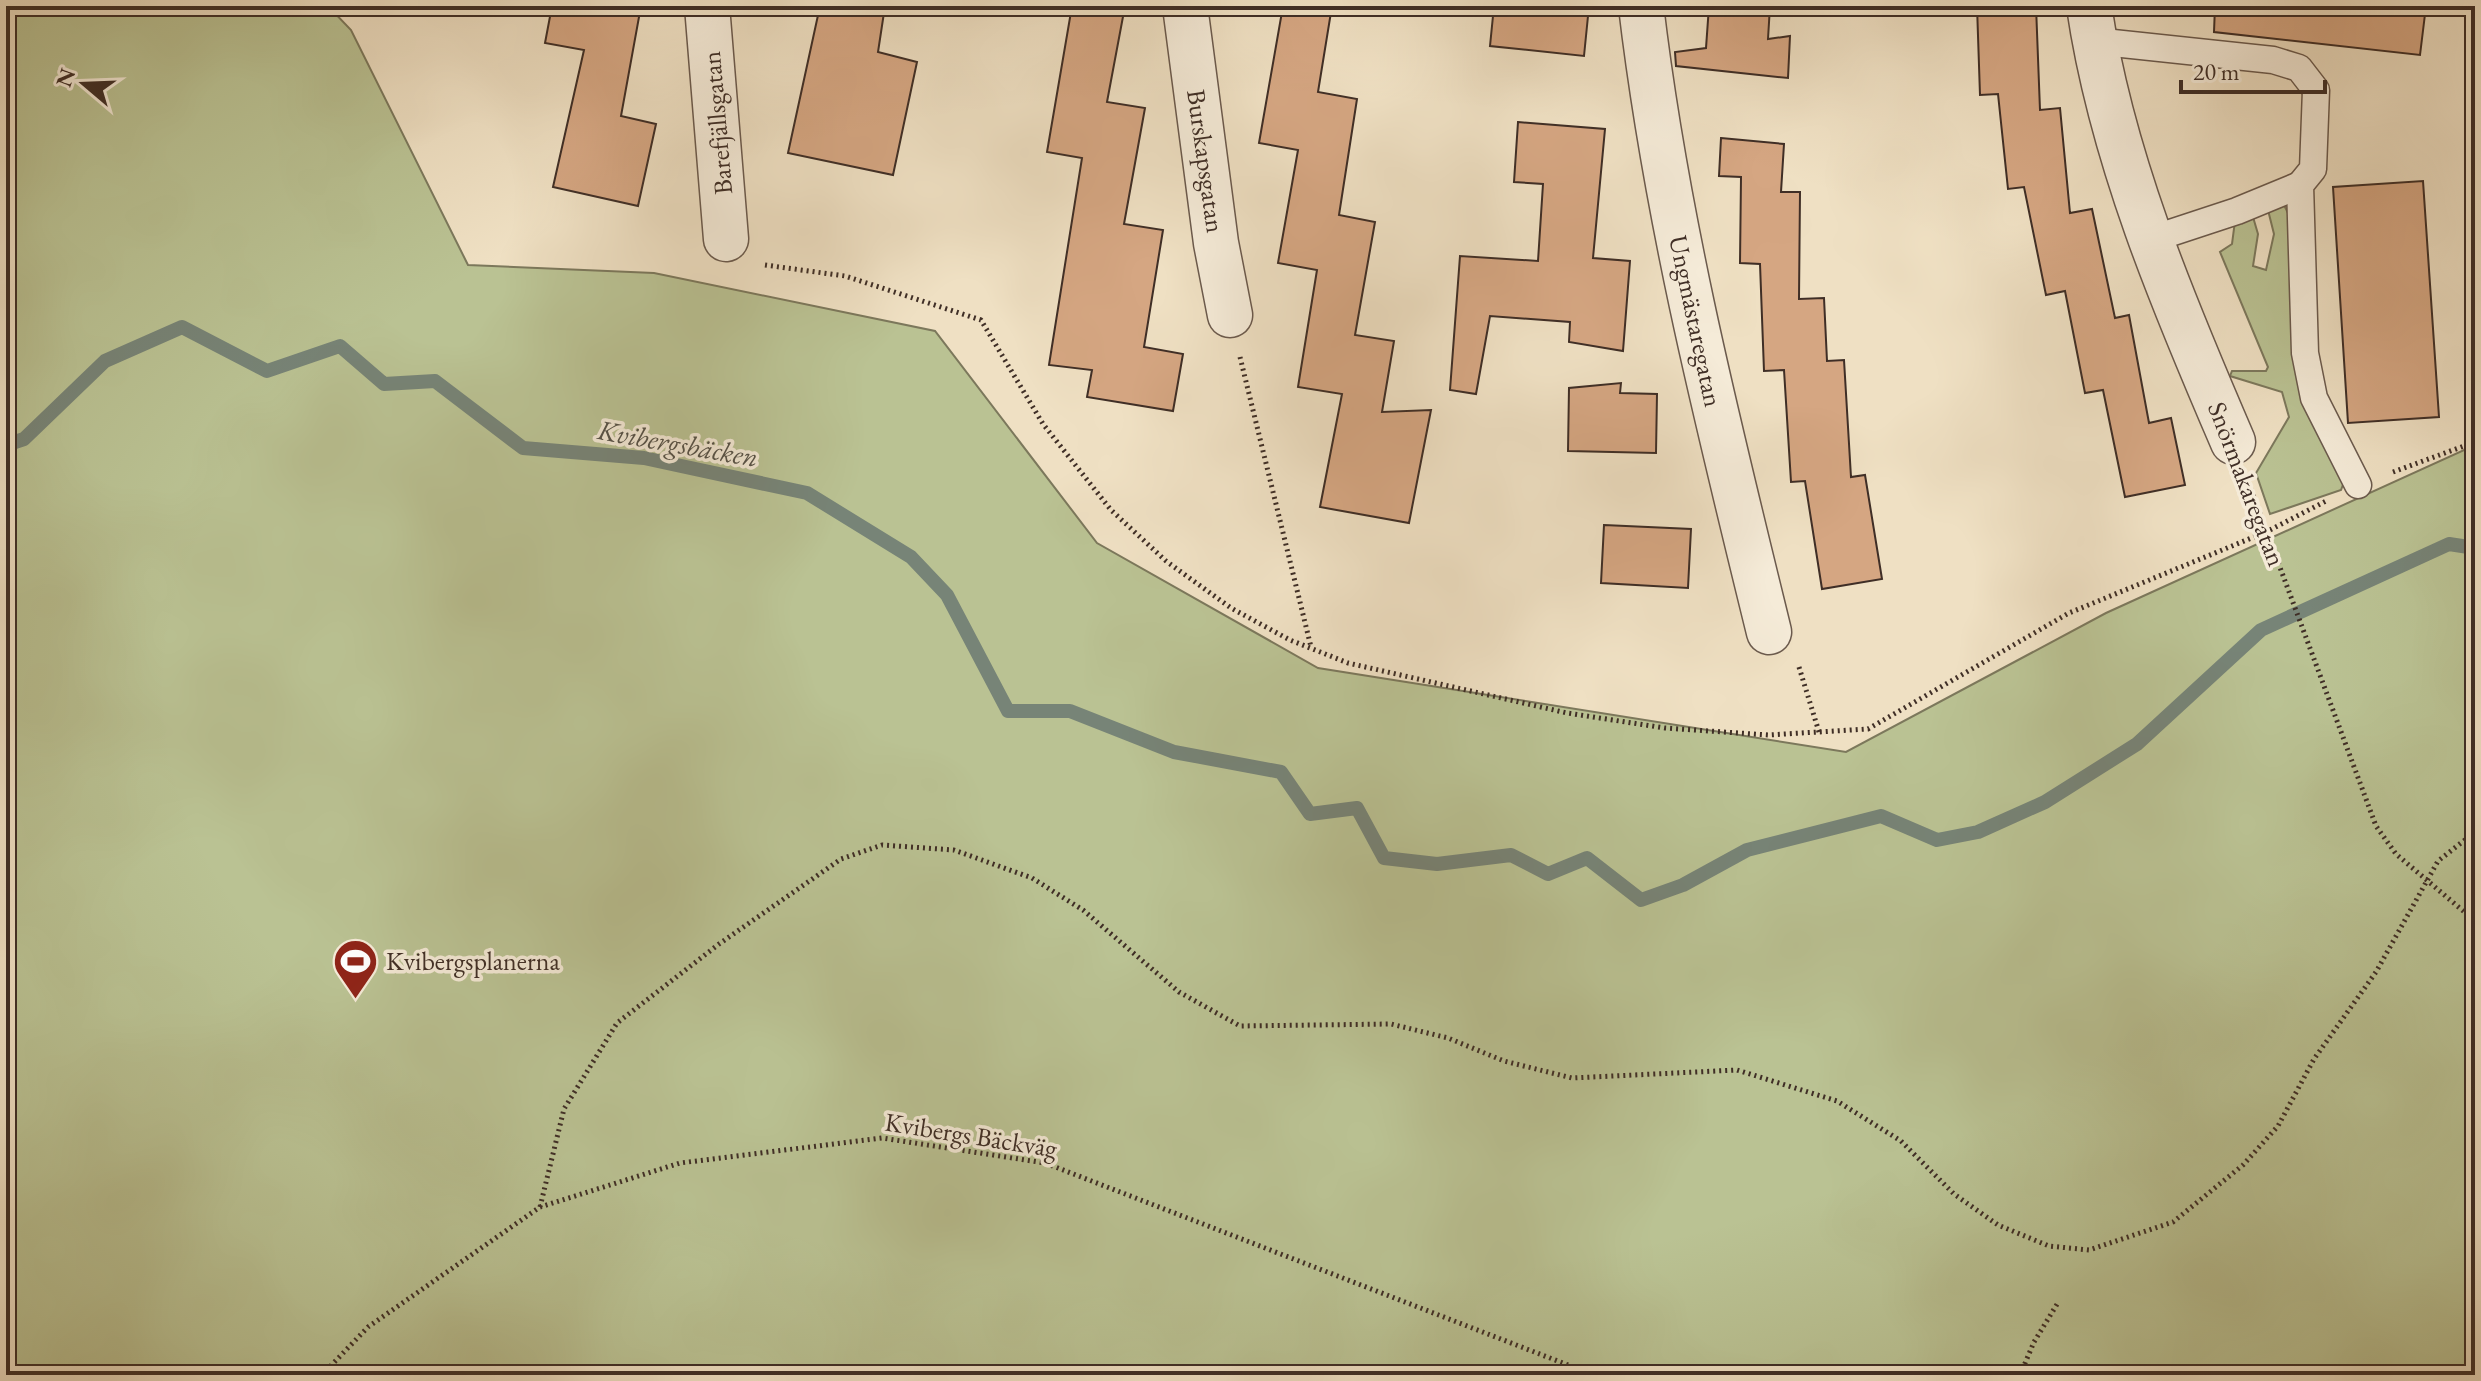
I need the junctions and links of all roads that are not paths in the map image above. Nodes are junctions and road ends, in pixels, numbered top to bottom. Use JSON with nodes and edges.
{"nodes":[{"id":1,"x":707,"y":6,"type":"edge"},
{"id":2,"x":1185,"y":6,"type":"edge"},
{"id":3,"x":1641,"y":6,"type":"edge"},
{"id":4,"x":2091,"y":24,"type":"edge"},
{"id":5,"x":2300,"y":185,"type":"junction"},
{"id":6,"x":726,"y":239,"type":"road end"},
{"id":7,"x":2152,"y":239,"type":"junction"},
{"id":8,"x":1230,"y":315,"type":"road end"},
{"id":9,"x":2233,"y":442,"type":"road end"},
{"id":10,"x":2358,"y":485,"type":"road end"},
{"id":11,"x":1769,"y":632,"type":"road end"}],
"edges":[{"from":1,"to":6,"type":"street","name":"Barefjällsgatan"},
{"from":2,"to":8,"type":"street","name":"Burskapsgatan"},
{"from":3,"to":11,"type":"street","name":"Ungmästaregatan"},
{"from":4,"to":5,"type":"lane"},
{"from":4,"to":7,"type":"street","name":"Snörmakaregatan"},
{"from":5,"to":7,"type":"lane"},
{"from":5,"to":10,"type":"lane"},
{"from":7,"to":9,"type":"street","name":"Snörmakaregatan"}]}
